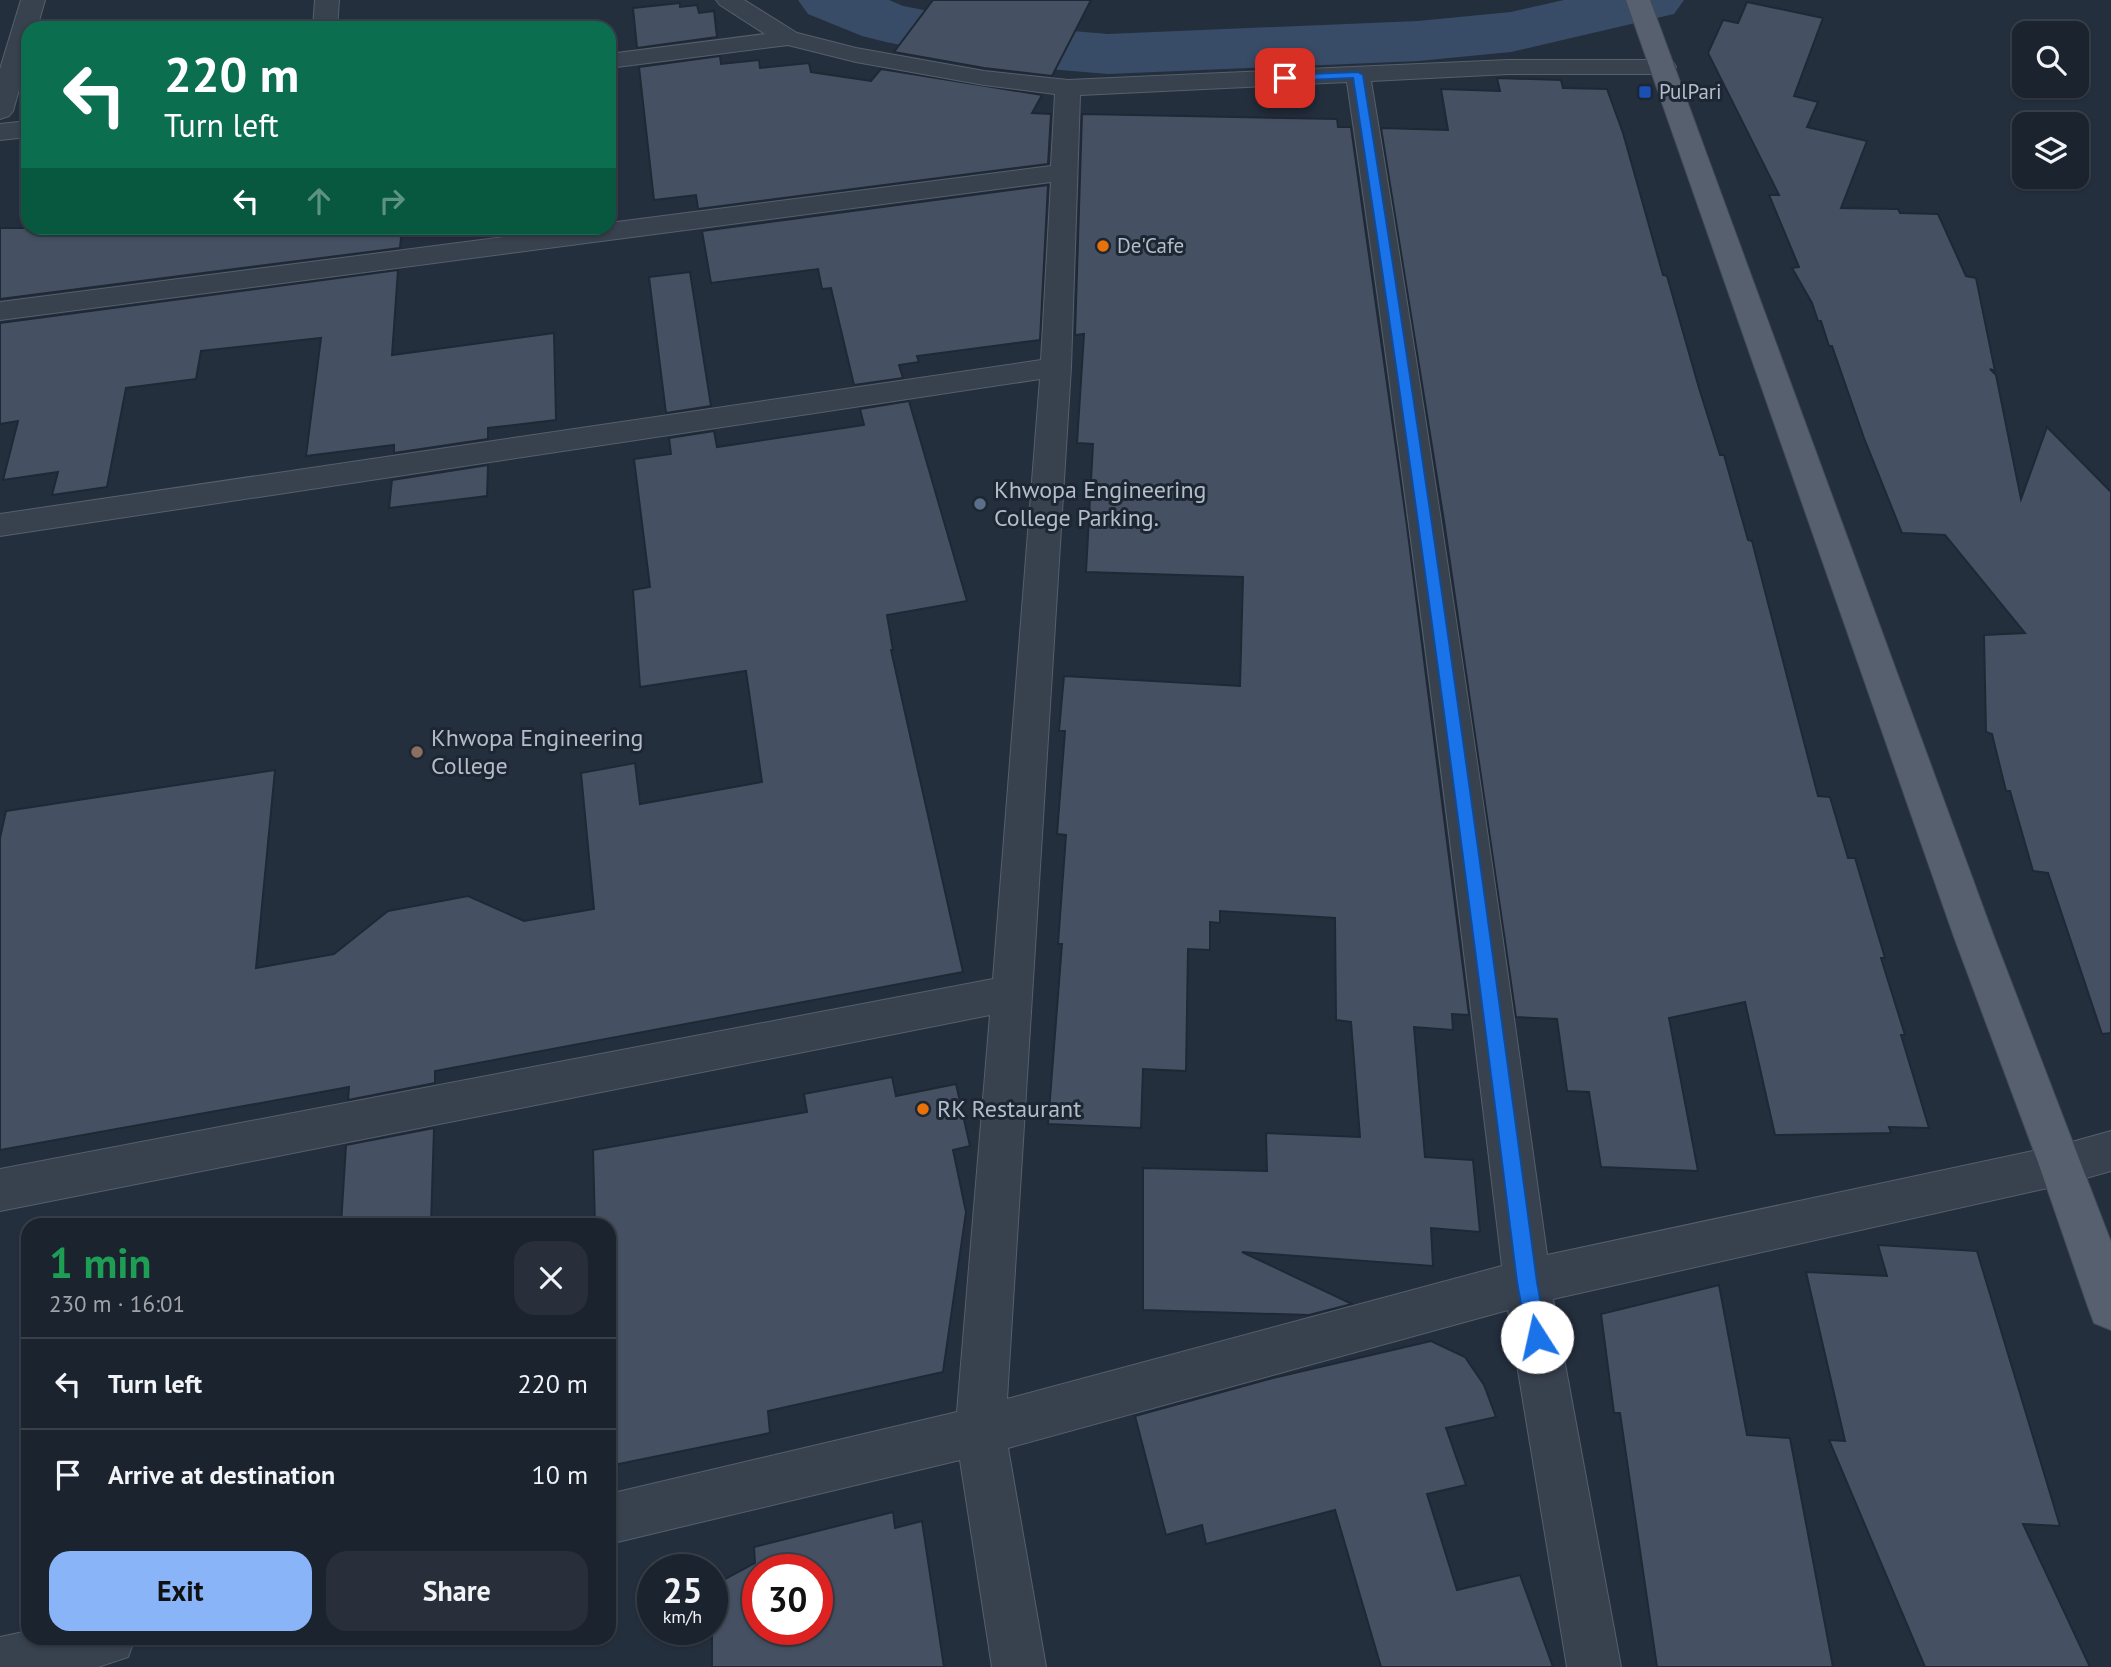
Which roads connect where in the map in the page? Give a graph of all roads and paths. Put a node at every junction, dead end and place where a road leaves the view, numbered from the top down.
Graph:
1 (33, 0) edge
2 (327, 0) edge
3 (728, 0) edge
4 (1642, 11) edge
5 (27, 21) edge
6 (326, 21) edge
7 (788, 38) junction
8 (21, 40) edge
9 (616, 60) edge
10 (1664, 67) junction
11 (1358, 75) junction
12 (1068, 88) junction
13 (0, 111) edge
14 (21, 130) edge
15 (0, 132) edge
16 (1064, 172) junction
17 (616, 231) edge
18 (582, 235) edge
19 (0, 311) edge
20 (1056, 367) junction
21 (0, 525) edge
22 (1012, 993) junction
23 (2111, 1151) edge
24 (2061, 1164) junction
25 (0, 1190) edge
26 (1527, 1282) junction
27 (2111, 1307) edge
28 (979, 1431) junction
29 (616, 1517) edge
30 (83, 1645) edge
31 (16, 1663) edge
32 (1019, 1667) edge
33 (1594, 1667) edge

1 - 5 street
2 - 6 street
3 - 7 street
4 - 10 main road
7 - 9 street
7 - 12 street
8 - 13 street
10 - 11 street
10 - 24 main road
11 - 12 street
11 - 26 street
12 - 16 street
14 - 15 street
16 - 17 street
16 - 20 street
18 - 19 street
20 - 21 street
20 - 22 street
22 - 25 street
22 - 28 street
23 - 24 street
24 - 26 street
24 - 27 main road
26 - 28 street
26 - 33 street
28 - 29 street
28 - 32 street
30 - 31 street

